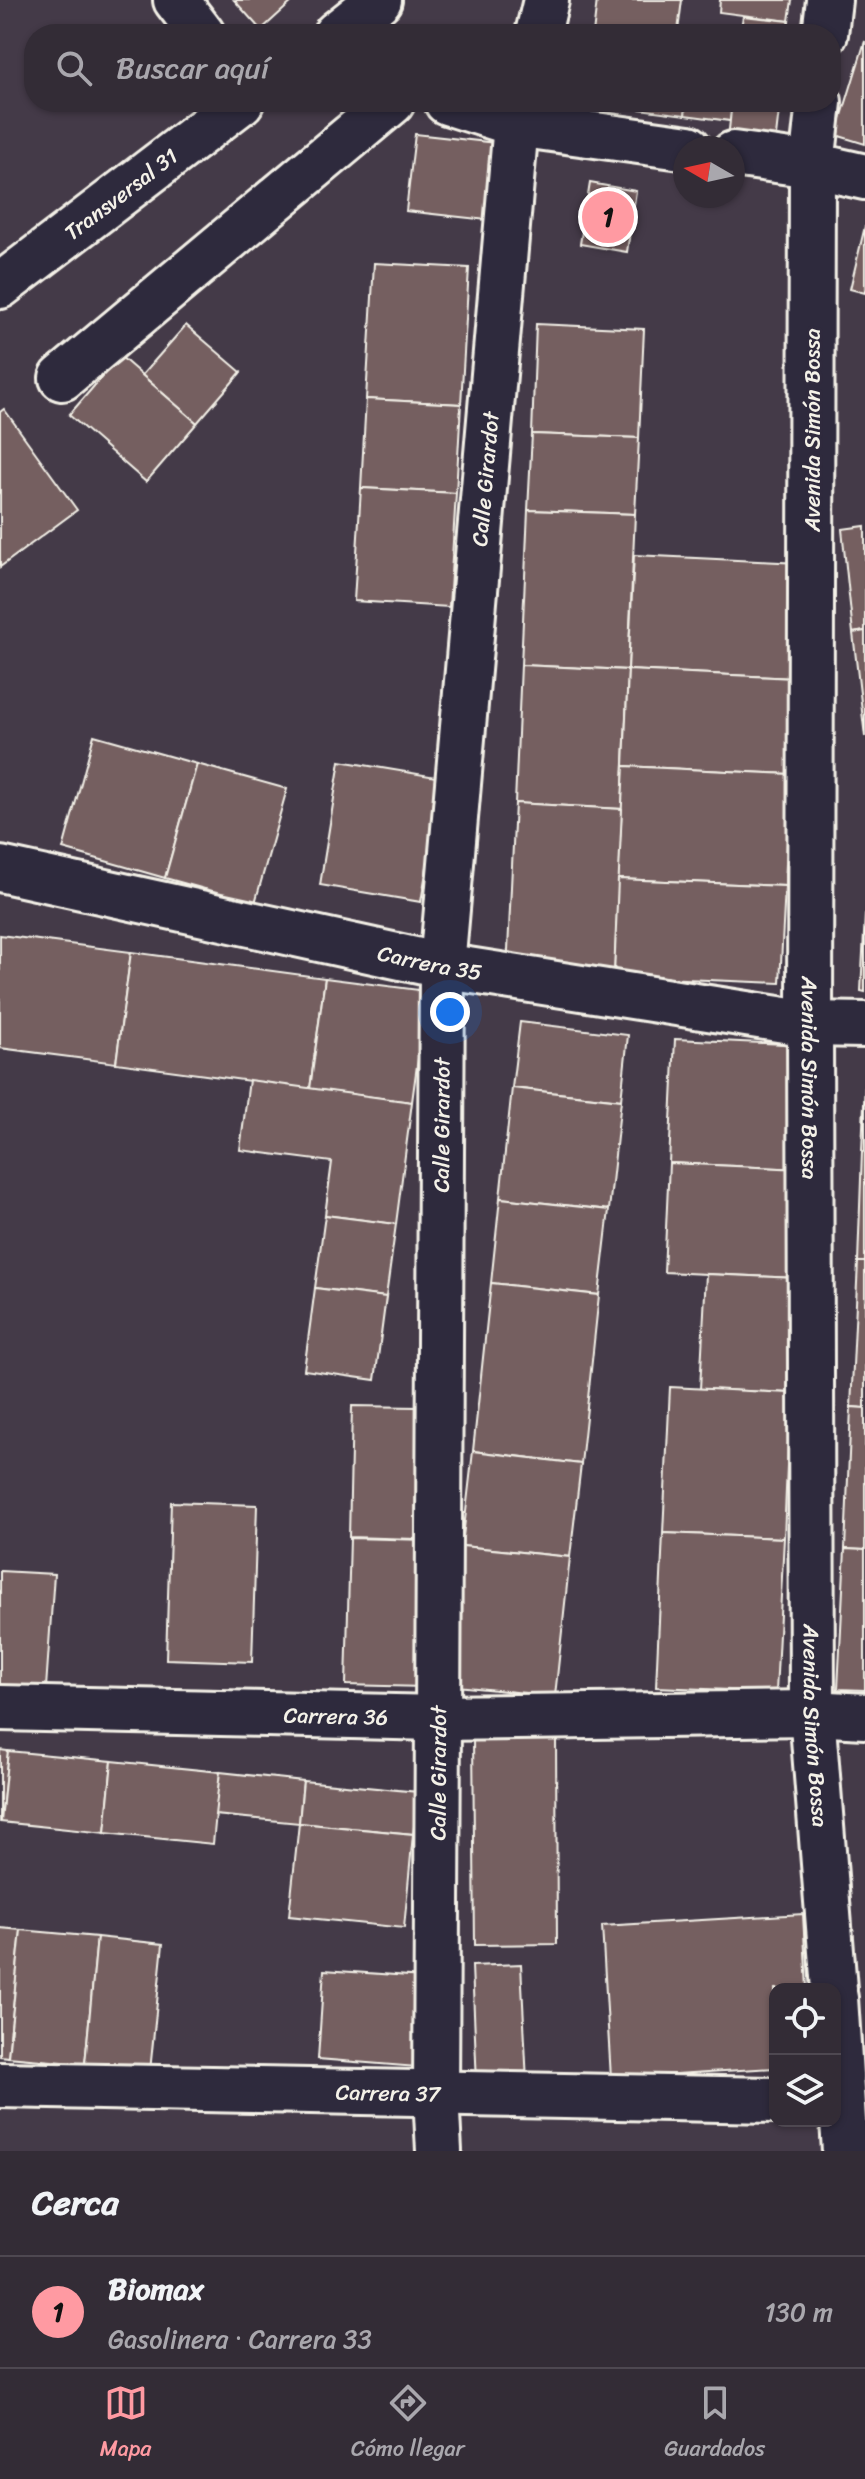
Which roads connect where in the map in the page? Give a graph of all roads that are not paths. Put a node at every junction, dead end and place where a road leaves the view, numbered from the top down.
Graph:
1 (176, 0) edge
2 (379, 0) edge
3 (546, 0) edge
4 (829, 0) edge
5 (194, 24) edge
6 (349, 24) edge
7 (540, 24) edge
8 (826, 24) edge
9 (228, 112) edge
10 (380, 112) edge
11 (818, 112) edge
12 (519, 113) edge
13 (673, 145) edge
14 (745, 156) edge
15 (812, 165) junction
16 (865, 177) edge
17 (0, 286) edge
18 (62, 378) dead end
19 (0, 869) edge
20 (442, 966) junction
21 (810, 1024) junction
22 (865, 1025) edge
23 (0, 1708) edge
24 (812, 1713) junction
25 (865, 1716) edge
26 (437, 1718) junction
27 (834, 1983) edge
28 (841, 2046) edge
29 (0, 2085) edge
30 (436, 2095) junction
31 (769, 2100) edge
32 (848, 2101) edge
33 (439, 2151) edge
34 (845, 2151) edge

1 - 5 street
2 - 6 street
3 - 7 street
4 - 8 street
9 - 17 street, Transversal 31
10 - 18 street
11 - 15 street, Avenida Simón Bossa
12 - 13 street
12 - 20 street, Calle Girardot
14 - 15 street
15 - 16 street
15 - 21 street, Avenida Simón Bossa
19 - 20 street, Carrera 35
20 - 21 street, Carrera 35
20 - 26 street, Calle Girardot
21 - 22 street, Carrera 35
21 - 24 street, Avenida Simón Bossa
23 - 26 street, Carrera 36
24 - 25 street, Carrera 36
24 - 26 street, Carrera 36
24 - 27 street, Avenida Simón Bossa
26 - 30 street, Calle Girardot
28 - 32 street
29 - 30 street, Carrera 37
30 - 31 street, Carrera 37
30 - 33 street, Calle Girardot
32 - 34 street

